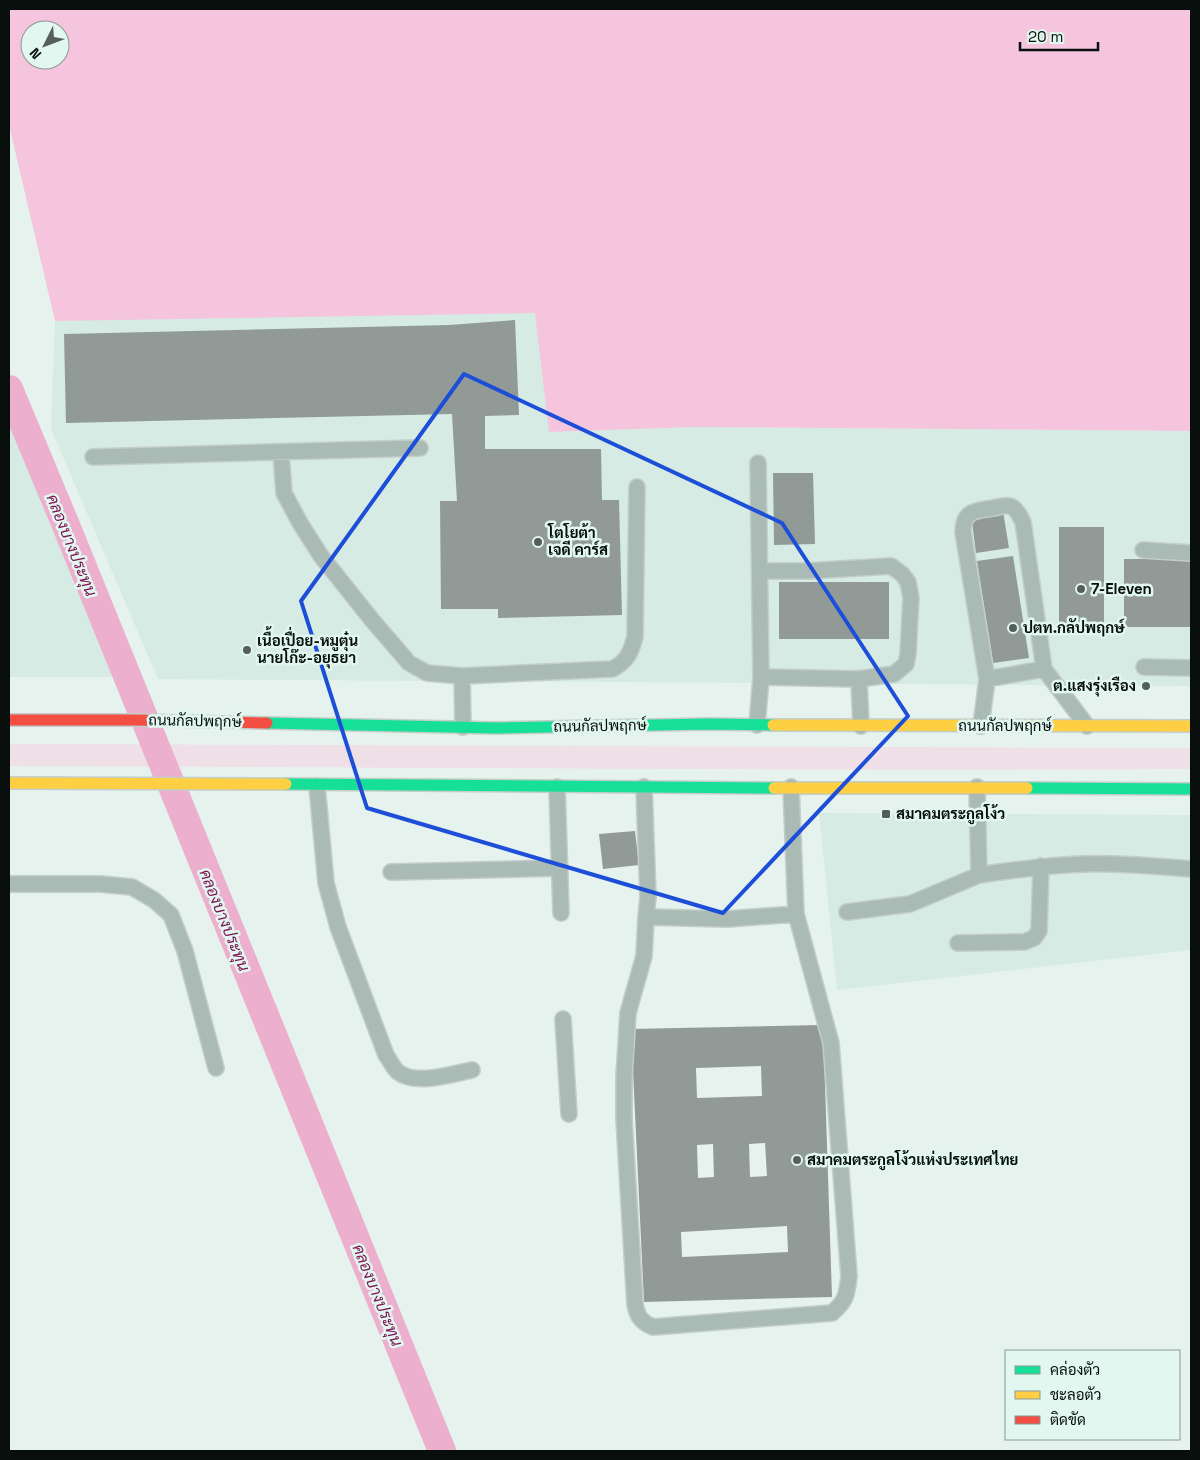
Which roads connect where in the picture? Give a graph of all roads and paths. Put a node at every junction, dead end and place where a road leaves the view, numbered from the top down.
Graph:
1 (420, 448) dead end
2 (281, 453) junction
3 (93, 458) dead end
4 (758, 462) dead end
5 (637, 487) dead end
6 (1143, 550) dead end
7 (1191, 553) edge
8 (760, 571) junction
9 (1144, 667) dead end
10 (1191, 668) edge
11 (1044, 669) junction
12 (462, 676) junction
13 (761, 677) junction
14 (859, 679) junction
15 (987, 679) junction
16 (9, 720) edge
17 (757, 725) junction
18 (861, 726) junction
19 (981, 726) junction
20 (1087, 726) junction
21 (1191, 726) edge
22 (463, 727) junction
23 (9, 784) edge
24 (317, 786) junction
25 (557, 787) junction
26 (644, 787) junction
27 (791, 787) junction
28 (977, 787) junction
29 (1191, 789) edge
30 (1041, 866) junction
31 (559, 868) junction
32 (1191, 869) edge
33 (392, 872) dead end
34 (979, 875) junction
35 (9, 884) edge
36 (847, 912) dead end
37 (561, 913) dead end
38 (796, 914) junction
39 (646, 917) junction
40 (958, 943) dead end
41 (563, 1019) dead end
42 (216, 1068) dead end
43 (472, 1070) dead end
44 (570, 1114) dead end

1 - 2 lane
2 - 3 lane
2 - 12 lane
4 - 8 lane
5 - 12 lane
6 - 7 lane
8 - 13 lane
8 - 14 lane
9 - 10 lane
11 - 15 lane
11 - 15 lane
11 - 20 lane
12 - 22 lane
13 - 14 lane
13 - 17 lane
14 - 18 lane
15 - 19 lane
16 - 22 main road, ถนนกัลปพฤกษ์
17 - 18 main road, ถนนกัลปพฤกษ์
17 - 22 main road, ถนนกัลปพฤกษ์
18 - 19 main road, ถนนกัลปพฤกษ์
19 - 20 main road, ถนนกัลปพฤกษ์
20 - 21 main road, ถนนกัลปพฤกษ์
23 - 24 main road
24 - 25 main road
24 - 43 lane
25 - 26 main road
25 - 31 lane
26 - 27 main road
26 - 39 lane
27 - 28 main road
27 - 38 lane
28 - 29 main road
28 - 34 lane
30 - 32 lane
30 - 34 lane
30 - 40 lane
31 - 33 lane
31 - 37 lane
34 - 36 lane
35 - 42 lane
38 - 39 lane
38 - 39 lane
41 - 44 lane

